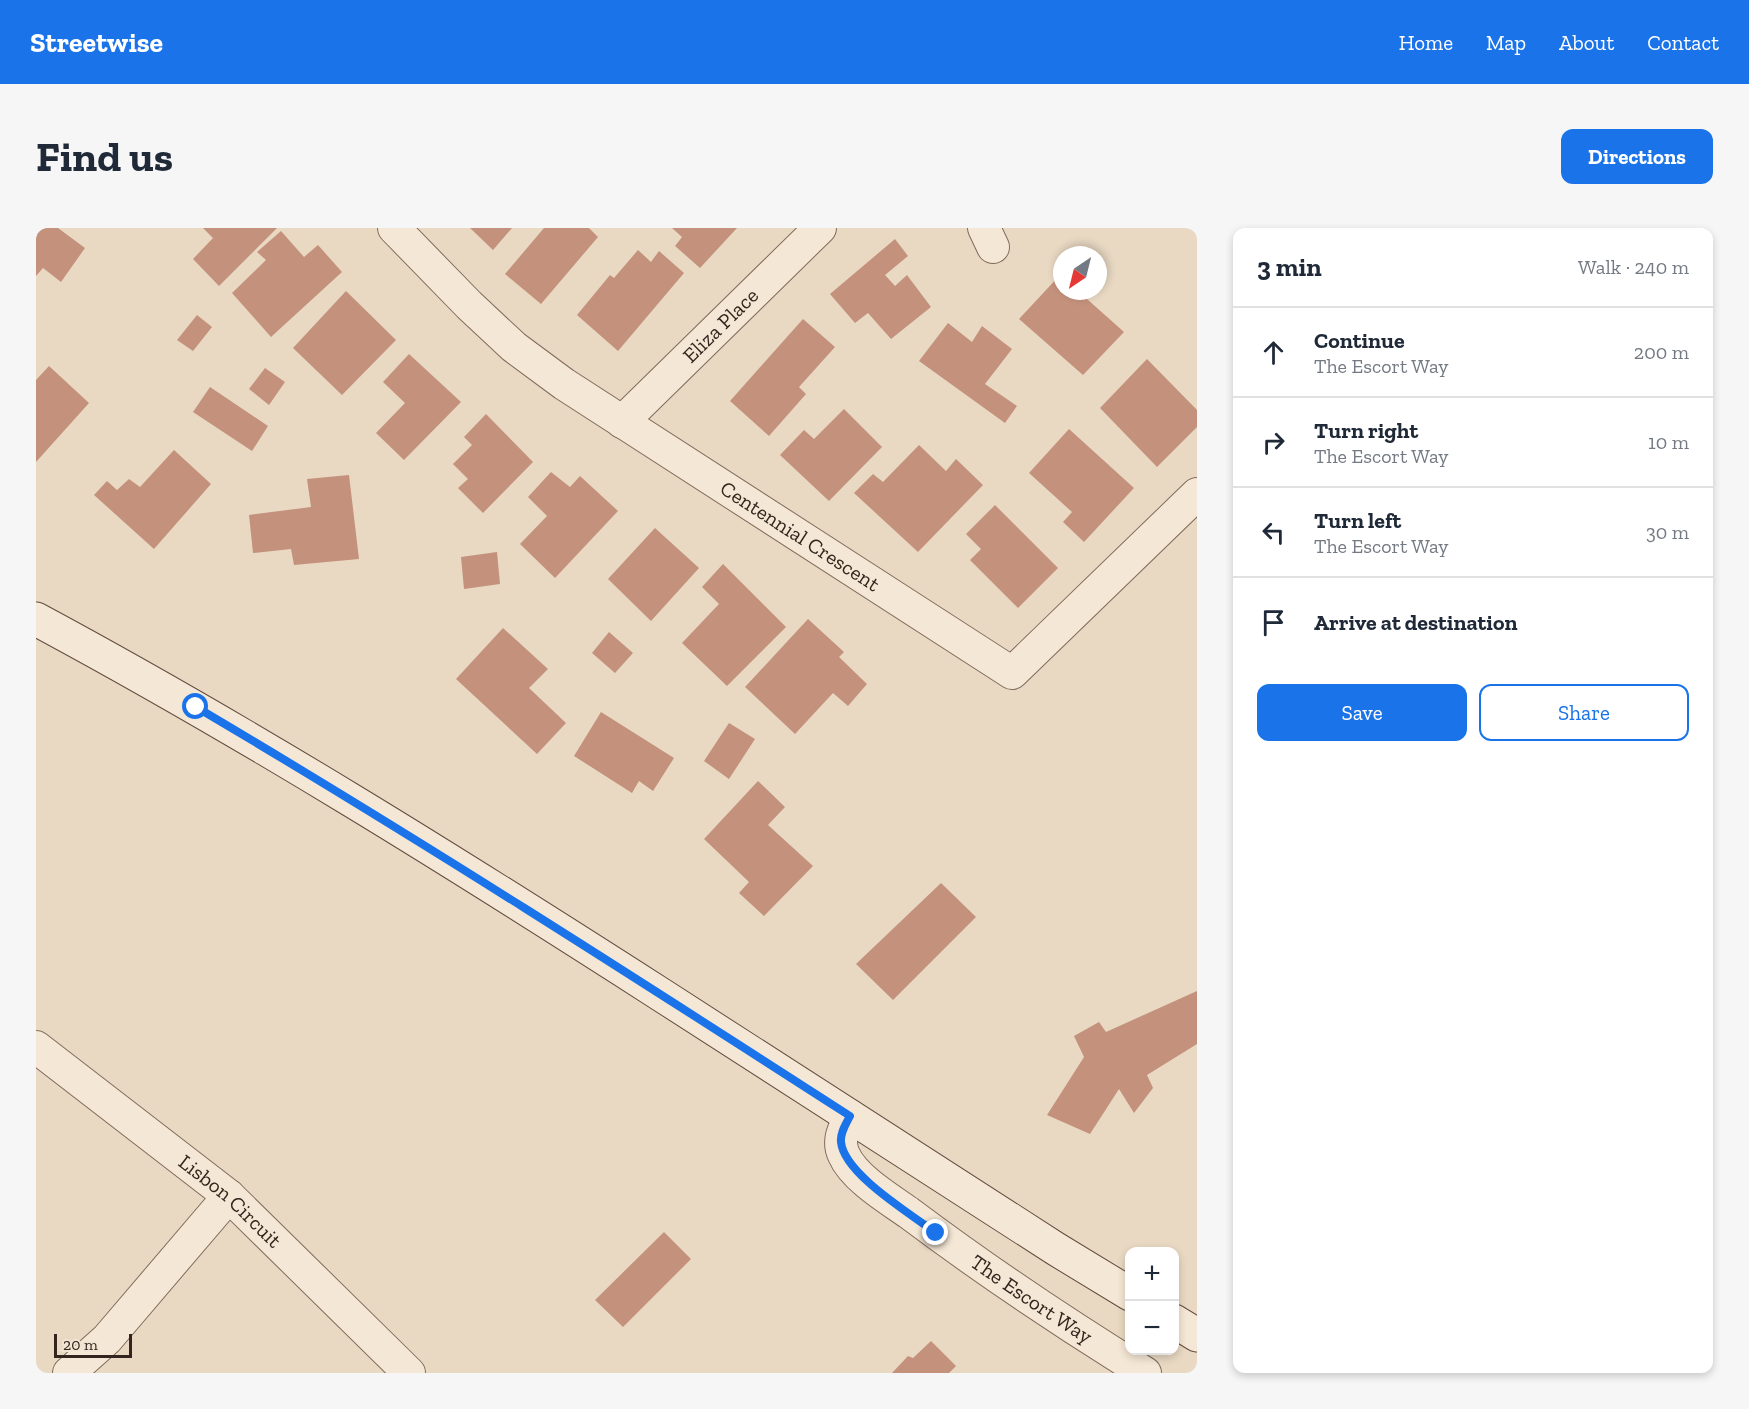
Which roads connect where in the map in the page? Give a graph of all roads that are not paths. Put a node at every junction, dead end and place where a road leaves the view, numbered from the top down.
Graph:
1 (394, 228) edge
2 (820, 228) edge
3 (622, 422) junction
4 (1197, 494) edge
5 (36, 619) edge
6 (36, 1047) edge
7 (850, 1116) junction
8 (229, 1196) junction
9 (1125, 1291) edge
10 (1179, 1325) edge
11 (1197, 1335) edge
12 (69, 1373) edge
13 (409, 1373) edge
14 (1145, 1373) edge

1 - 3 street, Centennial Crescent
2 - 3 street, Eliza Place
3 - 4 street, Centennial Crescent
5 - 7 main road
6 - 8 street, Lisbon Circuit
7 - 9 main road
7 - 14 street, The Escort Way
8 - 12 street
8 - 13 street, Lisbon Circuit
10 - 11 main road

